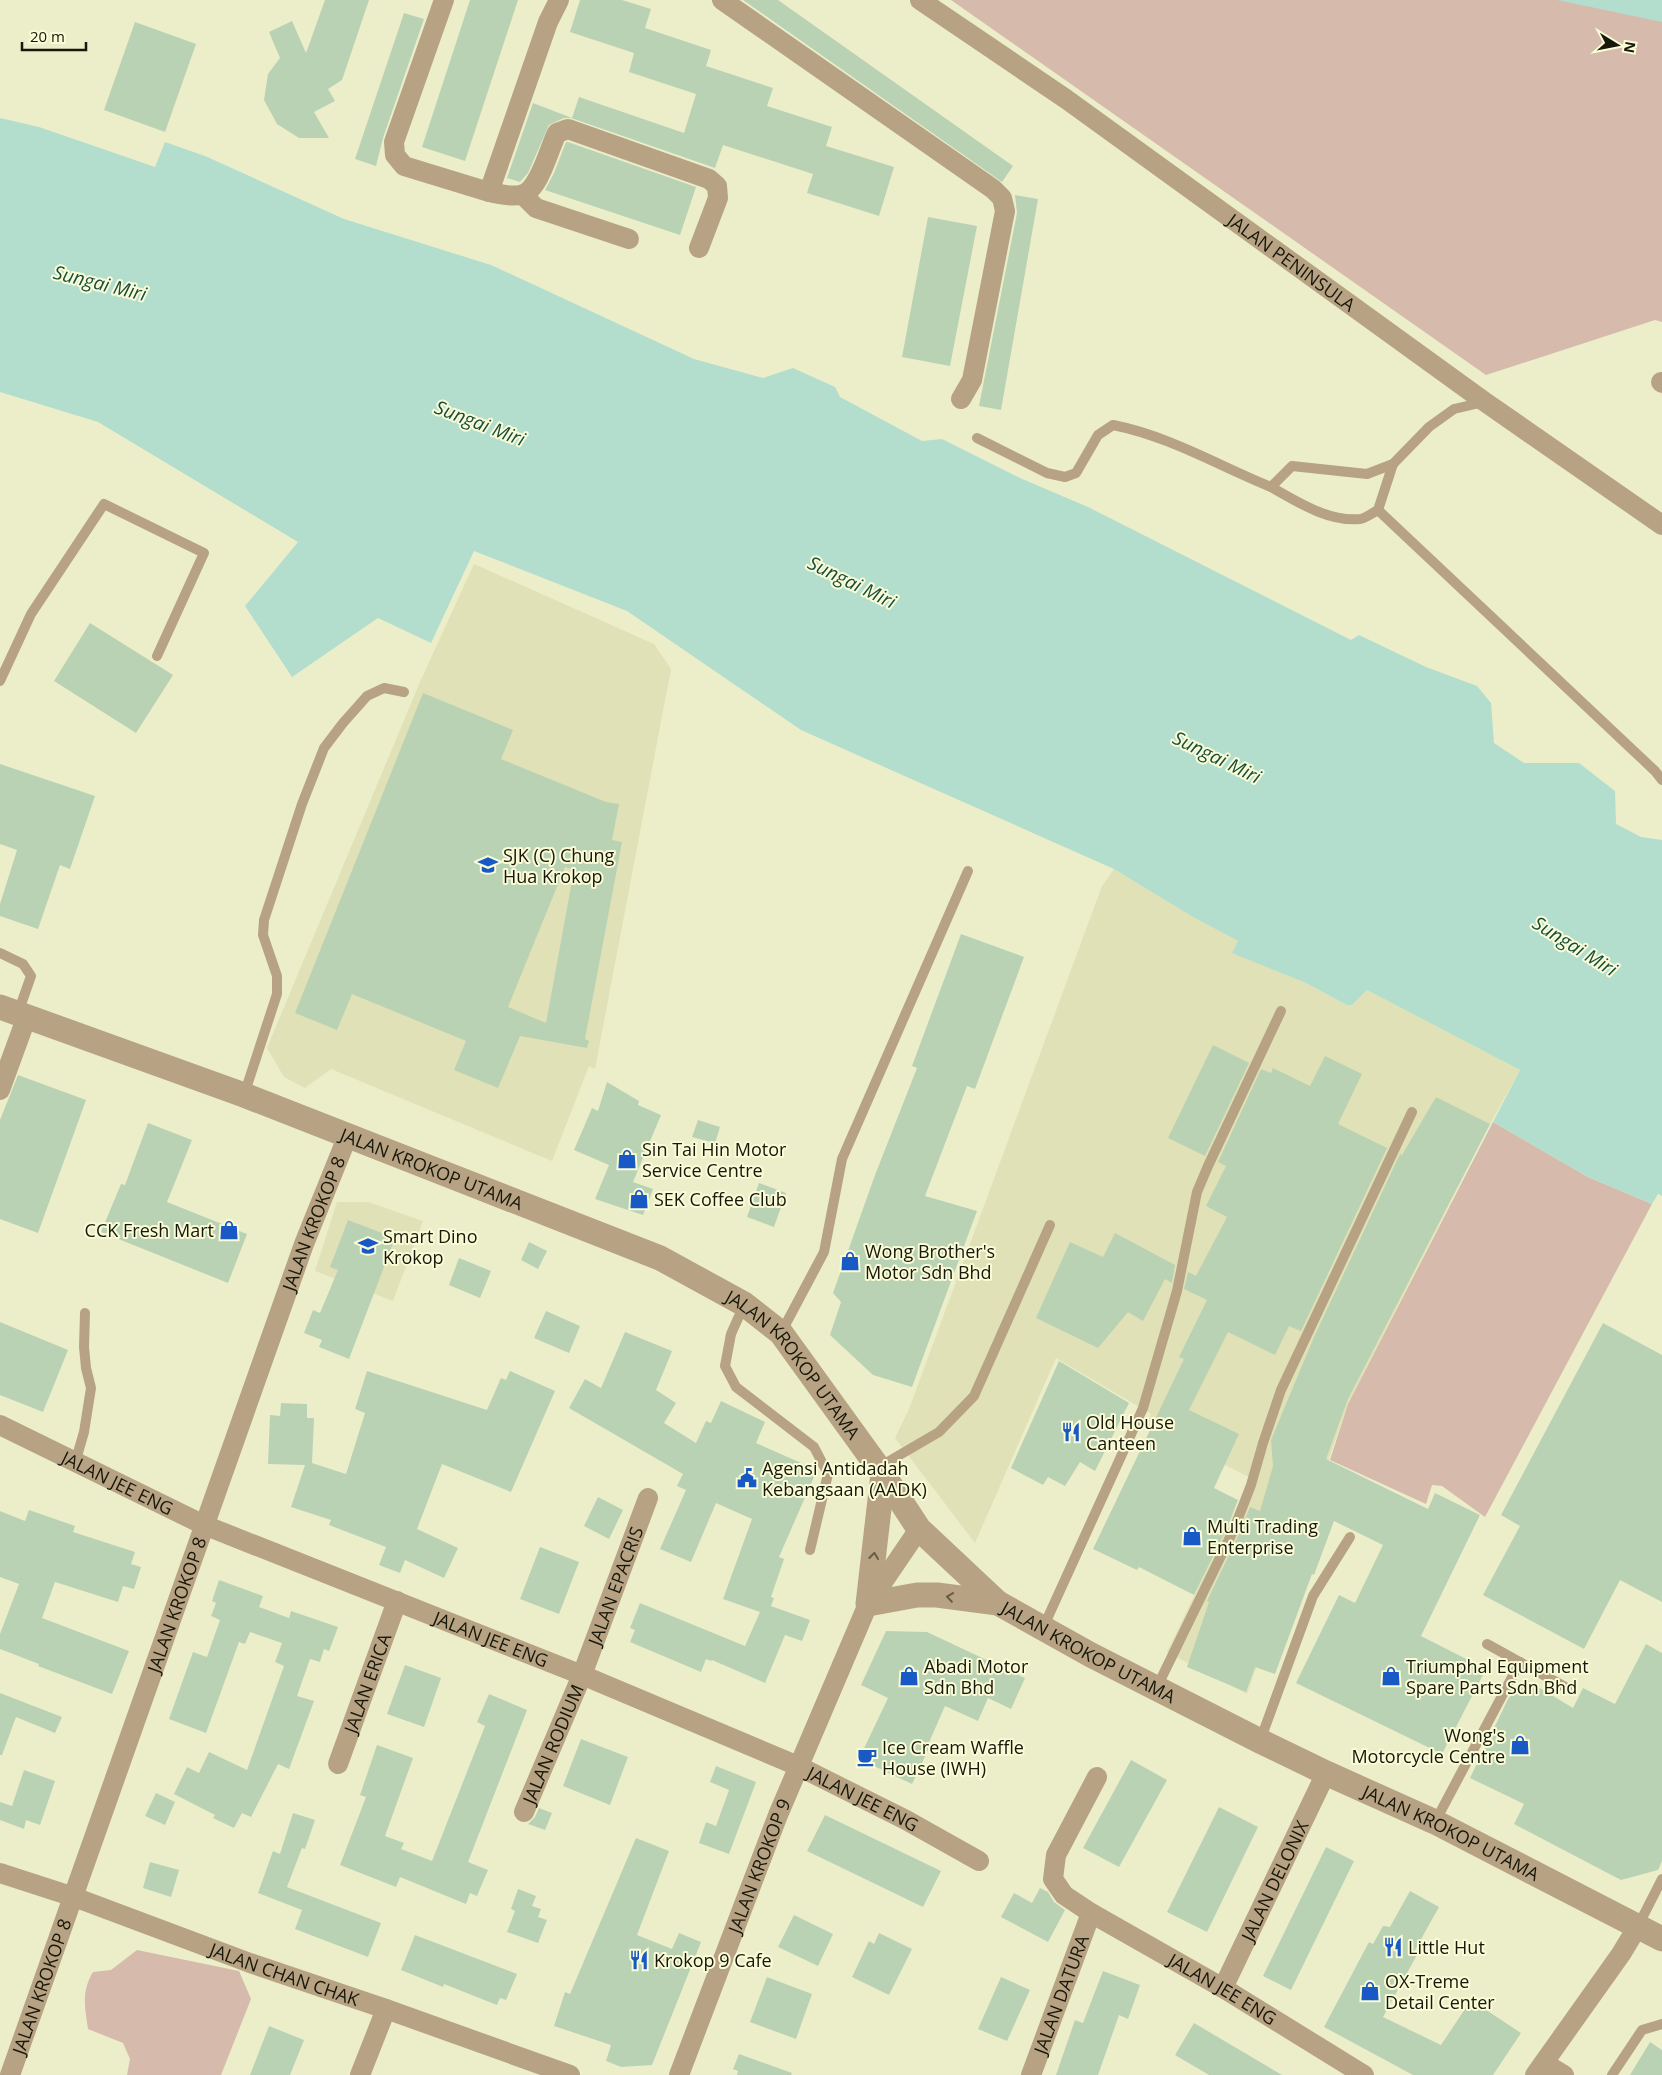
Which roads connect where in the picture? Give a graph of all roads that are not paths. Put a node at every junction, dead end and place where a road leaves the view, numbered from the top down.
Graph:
1 (444, 0) edge
2 (559, 0) edge
3 (722, 0) edge
4 (920, 0) edge
5 (489, 192) junction
6 (523, 195) junction
7 (629, 239) dead end
8 (699, 248) dead end
9 (961, 399) dead end
10 (1485, 402) junction
11 (977, 438) dead end
12 (1393, 464) junction
13 (1271, 487) junction
14 (1378, 510) junction
15 (1662, 524) edge
16 (157, 656) dead end
17 (0, 681) edge
18 (404, 692) dead end
19 (1662, 780) edge
20 (968, 871) dead end
21 (0, 953) edge
22 (1281, 1011) dead end
23 (15, 1012) edge
24 (0, 1090) edge
25 (244, 1095) junction
26 (1412, 1112) dead end
27 (348, 1136) junction
28 (1050, 1225) dead end
29 (744, 1304) junction
30 (85, 1313) dead end
31 (781, 1333) junction
32 (0, 1425) edge
33 (75, 1463) junction
34 (881, 1471) junction
35 (648, 1498) dead end
36 (204, 1525) junction
37 (919, 1529) junction
38 (1350, 1537) dead end
39 (810, 1550) dead end
40 (397, 1601) junction
41 (998, 1603) junction
42 (868, 1604) junction
43 (1043, 1629) junction
44 (1487, 1644) dead end
45 (1520, 1662) junction
46 (582, 1675) junction
47 (1157, 1687) junction
48 (1567, 1688) dead end
49 (1260, 1741) junction
50 (338, 1764) dead end
51 (798, 1766) junction
52 (1326, 1773) junction
53 (1096, 1777) dead end
54 (524, 1812) dead end
55 (1435, 1822) junction
56 (978, 1861) dead end
57 (0, 1873) edge
58 (1662, 1879) edge
59 (74, 1897) junction
60 (1091, 1913) junction
61 (1638, 1926) junction
62 (1662, 1939) edge
63 (1223, 1988) junction
64 (386, 2009) junction
65 (1662, 2024) edge
66 (1540, 2069) edge
67 (10, 2075) edge
68 (360, 2075) edge
69 (570, 2075) edge
70 (679, 2075) edge
71 (1031, 2075) edge
72 (1364, 2075) edge
73 (1564, 2075) edge
74 (1612, 2075) edge

1 - 5 street
2 - 5 street
3 - 9 street
4 - 10 street, JALAN PENINSULA
5 - 6 street
6 - 7 street
6 - 8 street
10 - 12 lane
10 - 15 street, JALAN PENINSULA
11 - 13 lane
12 - 13 lane
12 - 14 lane
13 - 14 lane
14 - 19 lane
16 - 17 lane
18 - 25 lane
20 - 31 lane
21 - 23 lane
22 - 43 lane
23 - 24 street
23 - 25 street, JALAN KROKOP UTAMA
25 - 27 street, JALAN KROKOP UTAMA
26 - 47 lane
27 - 29 street, JALAN KROKOP UTAMA
27 - 36 street, JALAN KROKOP 8
28 - 34 lane
29 - 31 street, JALAN KROKOP UTAMA
29 - 39 lane
30 - 33 lane
31 - 34 street, JALAN KROKOP UTAMA
32 - 33 street, JALAN JEE ENG
33 - 36 street, JALAN JEE ENG
34 - 37 street, JALAN KROKOP UTAMA
42 -> 34 street
35 - 46 street, JALAN EPACRIS
36 - 40 street, JALAN JEE ENG
36 - 59 street, JALAN KROKOP 8
37 - 41 street, JALAN KROKOP UTAMA
37 - 42 street, JALAN KROKOP 9
38 - 49 lane
40 - 46 street, JALAN JEE ENG
40 - 50 street, JALAN ERICA
41 -> 42 street
41 - 43 street, JALAN KROKOP UTAMA
42 - 51 street, JALAN KROKOP 9
43 - 47 street, JALAN KROKOP UTAMA
44 - 45 lane
45 - 48 lane
45 - 55 lane
46 - 51 street, JALAN JEE ENG
46 - 54 street, JALAN RODIUM
47 - 49 street, JALAN KROKOP UTAMA
49 - 52 street, JALAN KROKOP UTAMA
51 - 56 street, JALAN JEE ENG
51 - 70 street, JALAN KROKOP 9
52 - 55 street, JALAN KROKOP UTAMA
52 - 63 street, JALAN DELONIX
53 - 60 street, JALAN JEE ENG
55 - 61 street, JALAN KROKOP UTAMA
57 - 59 street, JALAN CHAN CHAK
58 - 61 lane
59 - 64 street, JALAN CHAN CHAK
59 - 67 street, JALAN KROKOP 8
60 - 63 street, JALAN JEE ENG
60 - 71 street, JALAN DATURA
61 - 62 street, JALAN KROKOP UTAMA
61 - 66 street
63 - 72 street, JALAN JEE ENG
64 - 68 street
64 - 69 street, JALAN CHAN CHAK
65 - 74 lane
66 - 73 street

